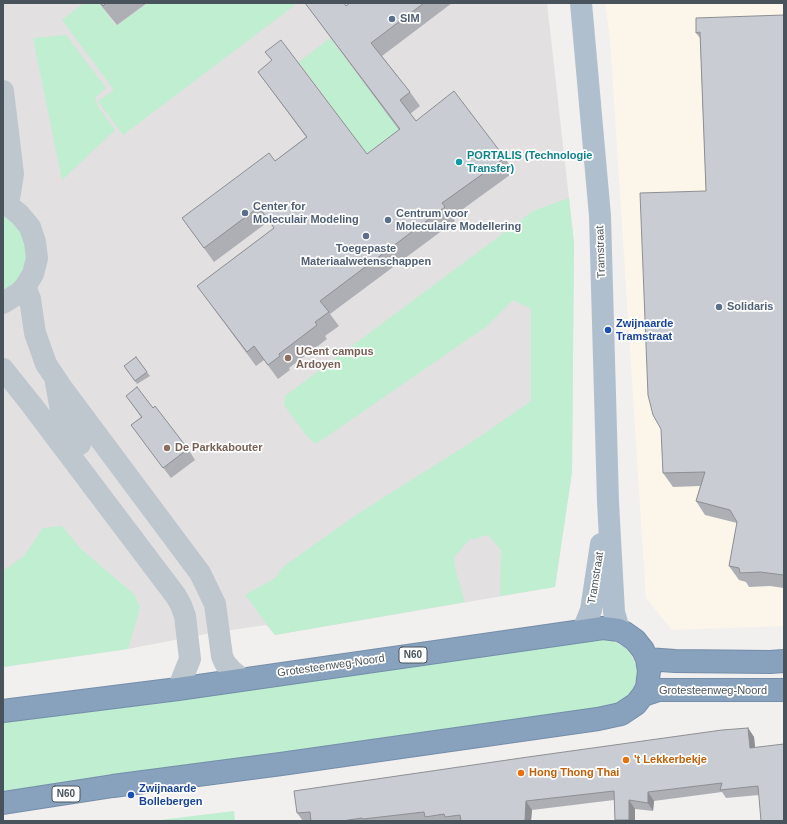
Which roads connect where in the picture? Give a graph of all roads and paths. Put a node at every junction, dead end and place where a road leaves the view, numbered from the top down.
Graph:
1 (581, 3) edge
2 (3, 91) edge
3 (5, 205) edge
4 (25, 287) junction
5 (3, 303) edge
6 (3, 369) edge
7 (55, 378) junction
8 (31, 404) junction
9 (63, 421) junction
10 (84, 450) junction
11 (125, 473) junction
12 (95, 490) junction
13 (608, 502) junction
14 (583, 630) junction
15 (619, 630) junction
16 (647, 659) junction
17 (784, 661) edge
18 (242, 679) junction
19 (178, 689) junction
20 (784, 690) edge
21 (643, 695) junction
22 (3, 711) edge
23 (3, 803) edge

1 - 13 main road, Tramstraat
2 - 3 street
3 - 4 street
4 - 5 street
4 - 7 street
6 - 8 street
7 - 9 street
7 - 11 street
8 - 9 street
8 - 12 street
9 - 10 street
10 - 11 street
10 - 12 street
11 - 18 street
12 - 19 street
13 - 14 main road, Tramstraat
13 - 15 main road, Tramstraat
14 - 15 highway, Grotesteenweg-Noord / N60
14 - 18 highway, Grotesteenweg-Noord / N60
15 - 16 highway, Grotesteenweg-Noord / N60
16 - 17 highway
16 - 21 highway, Grotesteenweg-Noord / N60
18 - 19 highway, Grotesteenweg-Noord / N60
19 - 22 highway, Grotesteenweg-Noord / N60
20 - 21 highway, Grotesteenweg-Noord
21 - 23 highway, Grotesteenweg-Noord / N60

